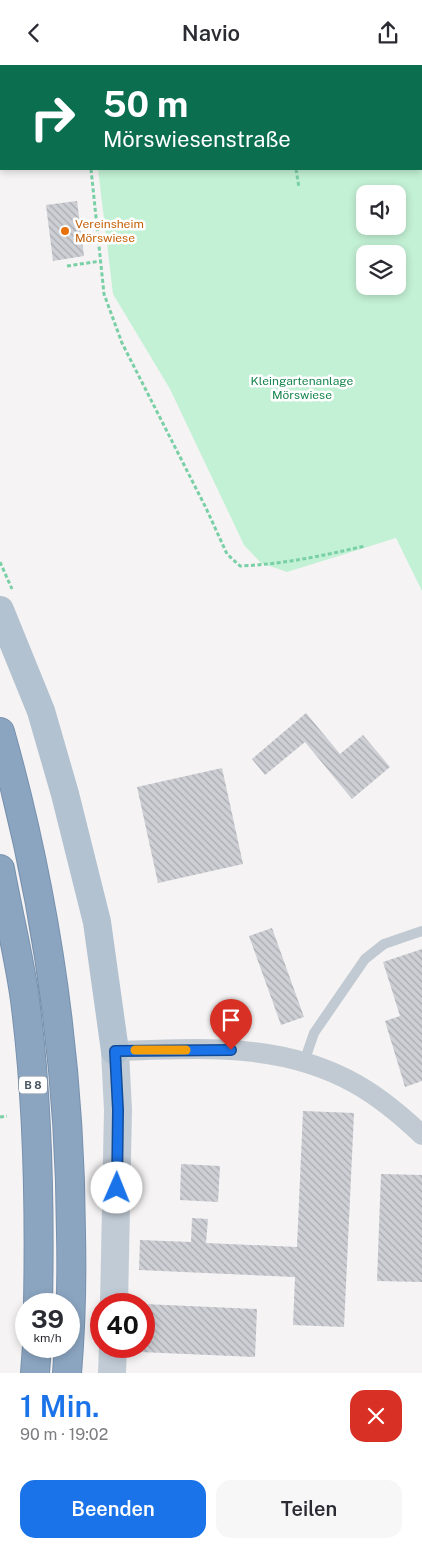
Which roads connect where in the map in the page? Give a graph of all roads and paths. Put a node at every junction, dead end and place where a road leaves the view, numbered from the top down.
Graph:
1 (91, 170) edge
2 (296, 170) edge
3 (299, 188) dead end
4 (101, 261) junction
5 (67, 266) dead end
6 (365, 546) dead end
7 (0, 610) edge
8 (0, 732) edge
9 (0, 869) edge
10 (422, 931) edge
11 (115, 1051) junction
12 (304, 1062) junction
13 (7, 1116) dead end
14 (0, 1117) edge
15 (422, 1135) edge
16 (38, 1293) edge
17 (114, 1293) edge
18 (36, 1358) edge
19 (113, 1358) edge
20 (35, 1373) edge
21 (67, 1373) edge
22 (112, 1373) edge

1 - 4 path
2 - 3 path
4 - 5 path
4 - 6 path
7 - 11 main road
8 - 21 highway, B 8
9 - 16 highway, B 8
10 - 12 lane
11 - 12 street
11 - 17 street
12 - 15 street
13 - 14 path
18 - 20 highway
19 - 22 street

